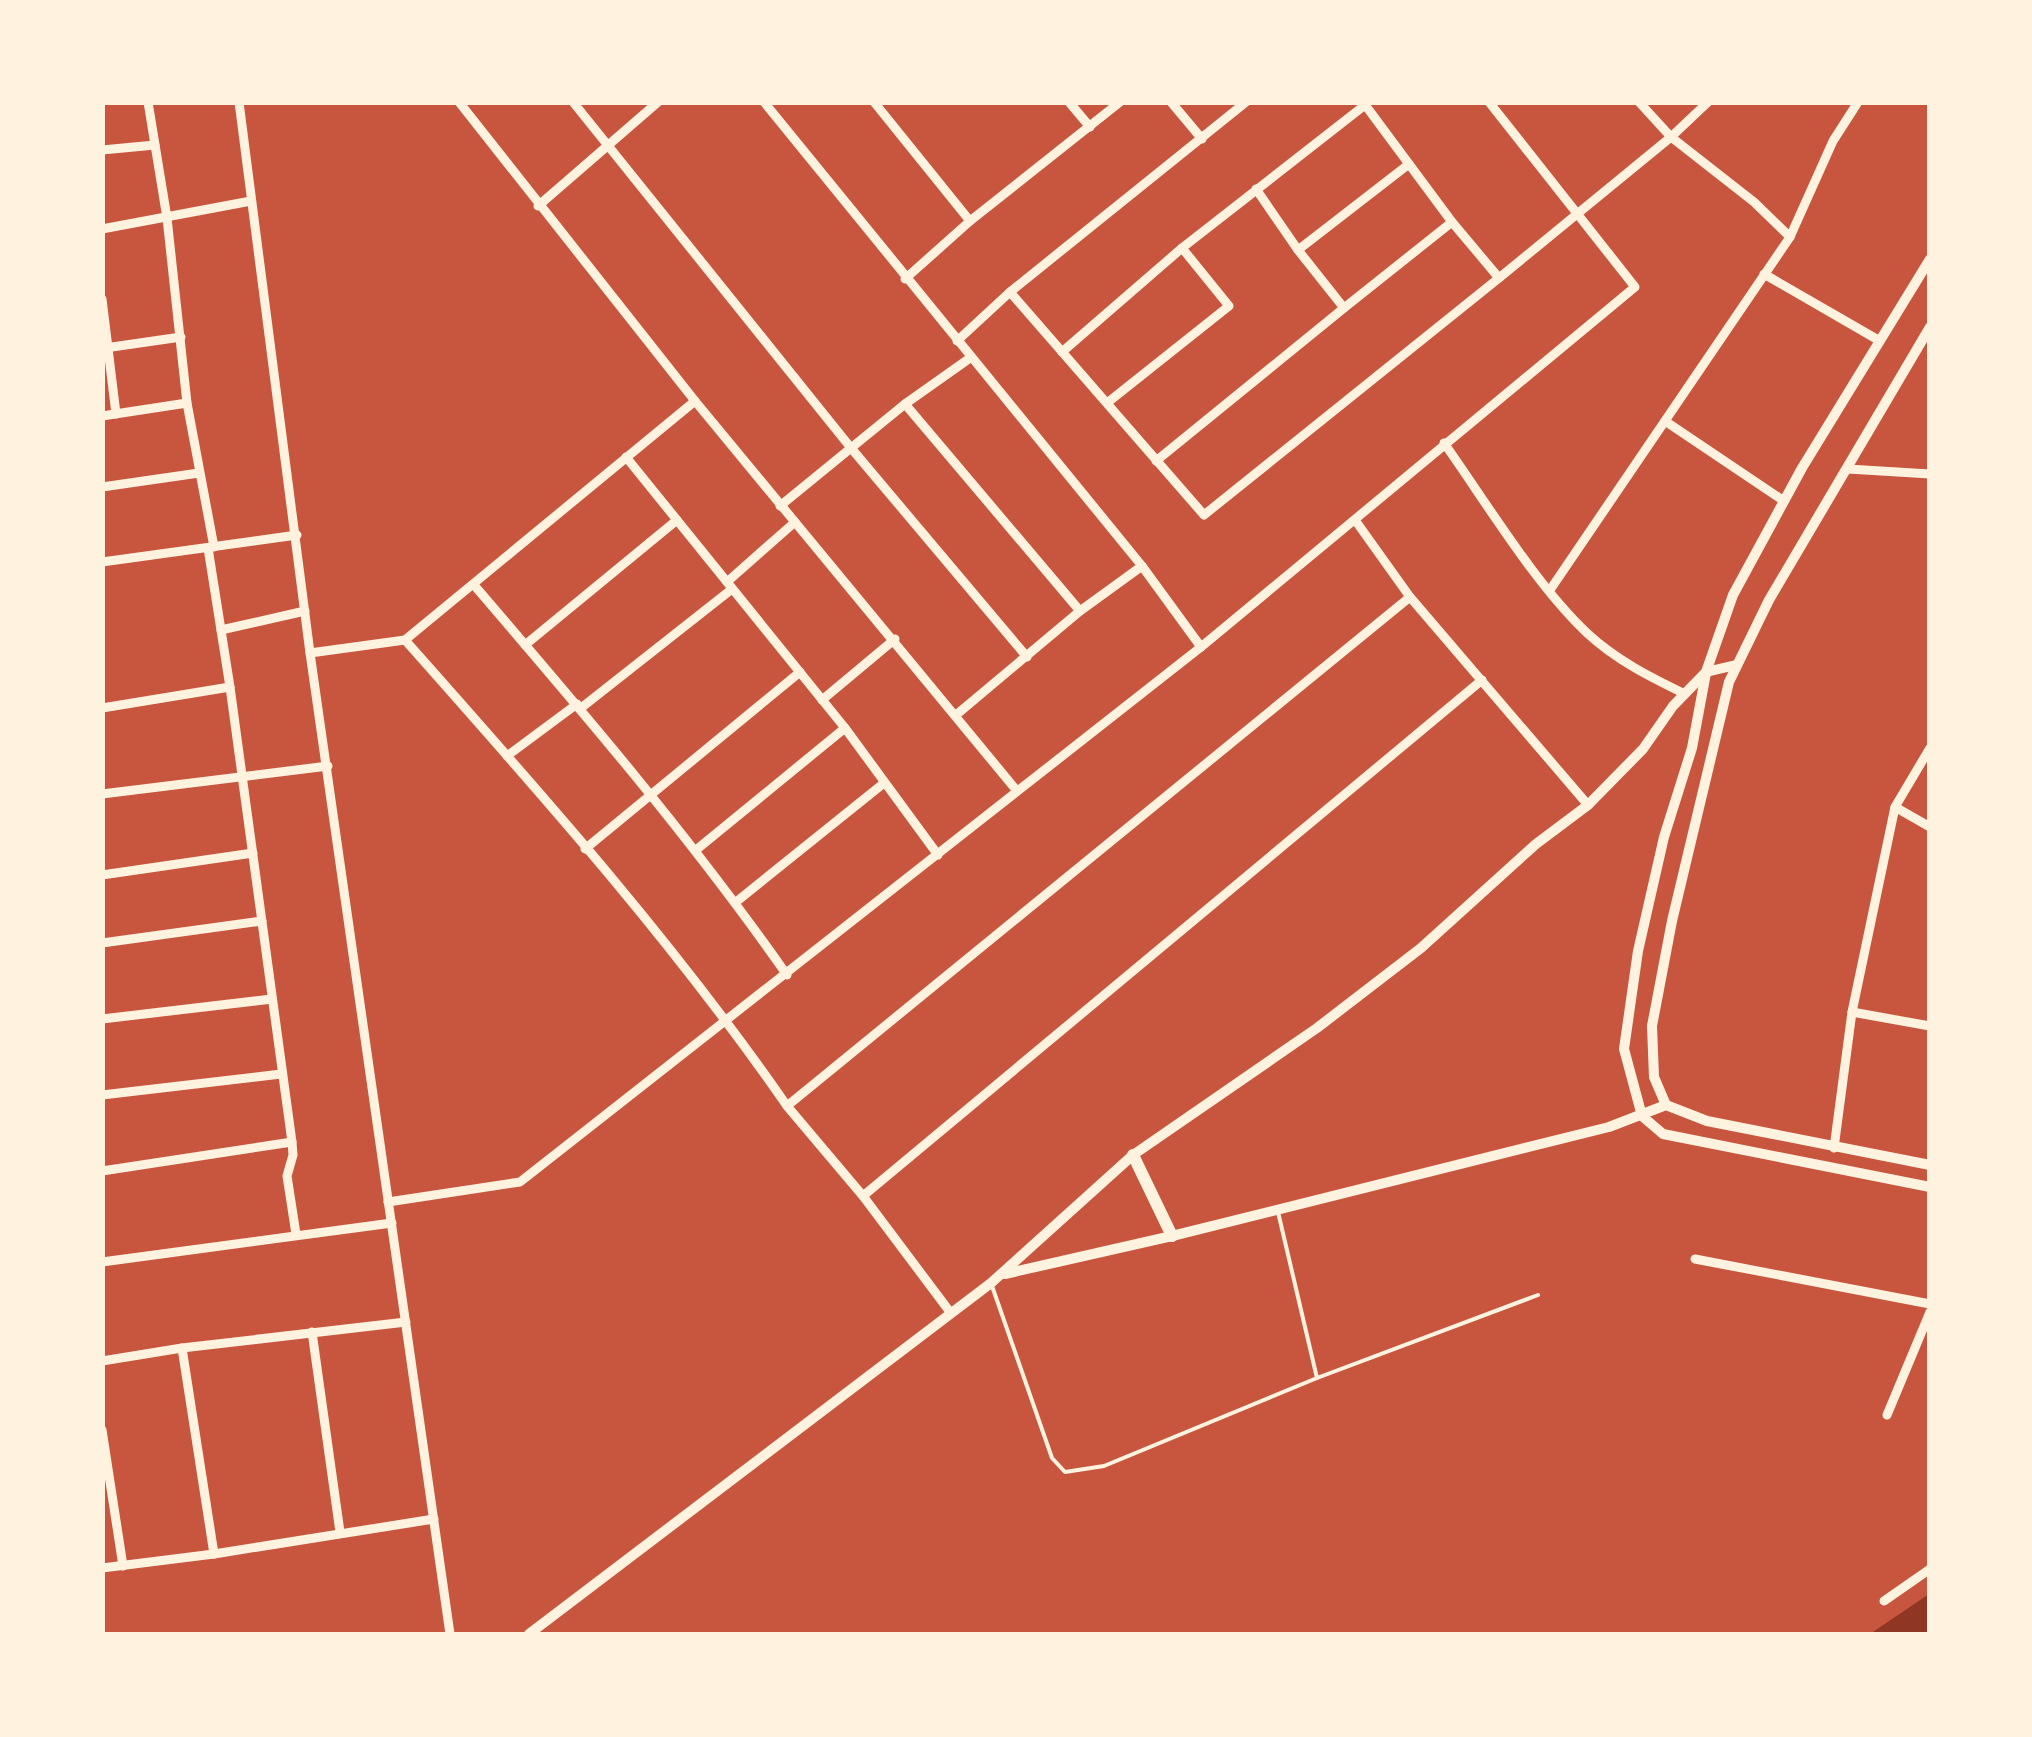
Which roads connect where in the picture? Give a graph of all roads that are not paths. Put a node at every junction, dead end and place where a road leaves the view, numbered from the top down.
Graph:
1 (148, 102) edge
2 (238, 102) edge
3 (459, 102) edge
4 (573, 102) edge
5 (658, 102) edge
6 (764, 102) edge
7 (784, 102) edge
8 (874, 102) edge
9 (1069, 102) edge
10 (1120, 102) edge
11 (1171, 102) edge
12 (1246, 102) edge
13 (1490, 102) edge
14 (1639, 102) edge
15 (1708, 102) edge
16 (1858, 102) edge
17 (1364, 104) edge
18 (772, 112) junction
19 (1090, 127) junction
20 (1671, 136) junction
21 (1202, 138) junction
22 (606, 144) junction
23 (156, 145) junction
24 (102, 150) edge
25 (1409, 164) junction
26 (1256, 189) junction
27 (251, 201) junction
28 (538, 206) junction
29 (1576, 214) junction
30 (167, 218) junction
31 (970, 221) junction
32 (1452, 222) junction
33 (102, 228) edge
34 (1790, 237) junction
35 (1182, 248) junction
36 (1298, 250) junction
37 (1930, 259) edge
38 (1764, 274) junction
39 (1499, 278) junction
40 (905, 279) junction
41 (1010, 292) junction
42 (102, 299) edge
43 (1344, 308) junction
44 (1930, 327) edge
45 (181, 336) junction
46 (957, 341) junction
47 (1880, 341) junction
48 (105, 348) edge
49 (1062, 352) junction
50 (970, 358) junction
51 (694, 401) junction
52 (1107, 403) junction
53 (187, 404) junction
54 (904, 404) junction
55 (116, 414) junction
56 (102, 416) edge
57 (1665, 421) junction
58 (1444, 443) junction
59 (851, 448) junction
60 (626, 456) junction
61 (1156, 461) junction
62 (1848, 469) junction
63 (199, 473) junction
64 (1930, 474) edge
65 (102, 487) edge
66 (1784, 501) junction
67 (780, 506) junction
68 (677, 520) junction
69 (1355, 520) junction
70 (795, 522) junction
71 (297, 535) junction
72 (211, 547) junction
73 (102, 562) edge
74 (1142, 566) junction
75 (474, 585) junction
76 (729, 586) junction
77 (1550, 590) junction
78 (1410, 597) junction
79 (306, 611) junction
80 (1080, 611) junction
81 (221, 630) junction
82 (894, 639) junction
83 (404, 640) junction
84 (526, 646) junction
85 (1202, 647) junction
86 (310, 653) junction
87 (1027, 657) junction
88 (1736, 665) junction
89 (800, 672) junction
90 (1706, 672) junction
91 (1482, 680) junction
92 (230, 687) junction
93 (1684, 694) junction
94 (822, 700) junction
95 (579, 706) junction
96 (102, 708) edge
97 (956, 716) junction
98 (844, 728) junction
99 (1930, 748) edge
100 (507, 756) junction
101 (328, 766) junction
102 (241, 775) junction
103 (884, 783) junction
104 (1017, 791) junction
105 (650, 793) junction
106 (102, 794) edge
107 (1588, 805) junction
108 (1895, 807) junction
109 (1930, 827) edge
110 (585, 849) junction
111 (696, 850) junction
112 (253, 853) junction
113 (938, 855) junction
114 (102, 875) edge
115 (736, 902) junction
116 (262, 921) junction
117 (102, 942) edge
118 (788, 975) junction
119 (272, 999) junction
120 (1852, 1012) junction
121 (102, 1020) edge
122 (728, 1022) junction
123 (1930, 1026) edge
124 (281, 1074) junction
125 (102, 1094) edge
126 (1666, 1104) junction
127 (787, 1106) junction
128 (1642, 1116) junction
129 (292, 1142) junction
130 (1834, 1148) junction
131 (1133, 1155) junction
132 (1930, 1165) edge
133 (102, 1171) edge
134 (1930, 1187) edge
135 (863, 1196) junction
136 (388, 1202) junction
137 (1277, 1208) junction
138 (392, 1223) junction
139 (296, 1234) junction
140 (1172, 1236) junction
141 (1695, 1260) dead end
142 (102, 1262) edge
143 (1002, 1274) junction
144 (992, 1283) junction
145 (1538, 1295) dead end
146 (1930, 1308) edge
147 (950, 1312) junction
148 (406, 1322) junction
149 (312, 1332) junction
150 (182, 1348) junction
151 (102, 1361) edge
152 (1316, 1378) junction
153 (1887, 1415) dead end
154 (102, 1430) edge
155 (434, 1519) junction
156 (340, 1532) junction
157 (214, 1554) junction
158 (123, 1566) junction
159 (102, 1568) edge
160 (1930, 1569) edge
161 (1884, 1601) dead end
162 (450, 1634) edge
163 (529, 1634) edge

1 - 23 street
2 - 27 street
3 - 28 street
4 - 22 street
5 - 22 street
6 - 18 street
7 - 18 street
8 - 31 street
9 - 19 street
10 - 19 street
11 - 21 street
12 - 21 street
13 - 29 street
14 - 20 street
15 - 20 street
16 - 34 street
17 - 25 street
17 - 26 street
18 - 40 street
19 - 31 street
20 - 29 street
20 - 34 street
21 - 41 street
22 - 28 street
22 - 59 street
23 - 24 street
23 - 30 street
25 - 32 street
25 - 36 street
26 - 35 street
26 - 36 street
27 - 30 street
27 - 71 street
28 - 51 street
29 - 39 street
29 - 58 street
30 - 33 street
30 - 45 street
31 - 40 street
32 - 39 street
32 - 43 street
34 - 38 street
35 - 49 street
35 - 52 street
36 - 43 street
37 - 47 street
38 - 47 street
38 - 57 street
39 - 61 street
40 - 46 street
41 - 46 street
41 - 49 street
42 - 48 street
43 - 61 street
44 - 62 street
45 - 48 street
45 - 53 street
46 - 50 street
47 - 66 street
48 - 55 street
49 - 52 street
50 - 54 street
50 - 74 street
51 - 60 street
51 - 67 street
52 - 61 street
53 - 55 street
53 - 63 street
54 - 59 street
54 - 80 street
55 - 56 street
57 - 66 street
57 - 77 street
58 - 69 street
58 - 77 street
59 - 67 street
59 - 87 street
60 - 68 street
60 - 75 street
62 - 64 street
62 - 88 street
63 - 65 street
63 - 72 street
66 - 90 street
67 - 70 street
68 - 76 street
68 - 84 street
69 - 78 street
69 - 85 street
70 - 76 street
70 - 82 street
71 - 72 street
71 - 79 street
72 - 73 street
72 - 81 street
74 - 80 street
74 - 85 street
75 - 83 street
75 - 84 street
76 - 89 street
76 - 95 street
77 - 93 street
78 - 91 street
78 - 127 street
79 - 81 street
79 - 86 street
80 - 87 street
81 - 92 street
82 - 94 street
82 - 97 street
83 - 86 street
83 - 100 street
84 - 95 street
85 - 104 street
86 - 101 street
87 - 97 street
88 - 90 street
88 - 126 street
89 - 94 street
89 - 105 street
90 - 93 street
90 - 128 street
91 - 107 street
91 - 135 street
92 - 96 street
92 - 102 street
93 - 107 street
94 - 98 street
95 - 100 street
95 - 105 street
97 - 104 street
98 - 103 street
98 - 111 street
99 - 108 street
100 - 110 street
101 - 102 street
101 - 136 street
102 - 106 street
102 - 112 street
103 - 113 street
103 - 115 street
104 - 113 street
105 - 110 street
105 - 111 street
107 - 131 street
108 - 109 street
108 - 120 street
110 - 122 street
111 - 115 street
112 - 114 street
112 - 116 street
113 - 118 street
115 - 118 street
116 - 117 street
116 - 119 street
118 - 122 street
119 - 121 street
119 - 124 street
120 - 123 street
120 - 130 street
122 - 127 street
122 - 136 street
124 - 125 street
124 - 129 street
126 - 128 street
126 - 130 street
127 - 135 street
128 - 134 street
128 - 137 street
129 - 133 street
129 - 139 street
130 - 132 street
131 - 140 main road
131 - 143 street
135 - 147 street
136 - 138 street
137 - 140 street
137 - 152 lane
138 - 139 street
138 - 148 street
139 - 142 street
140 - 143 street
141 - 146 street
143 - 144 street
144 - 147 street
144 - 152 lane
145 - 152 lane
146 - 153 street
147 - 163 street
148 - 149 street
148 - 155 street
149 - 150 street
149 - 156 street
150 - 151 street
150 - 157 street
154 - 158 street
155 - 156 street
155 - 162 street
156 - 157 street
157 - 158 street
158 - 159 street
160 - 161 street

